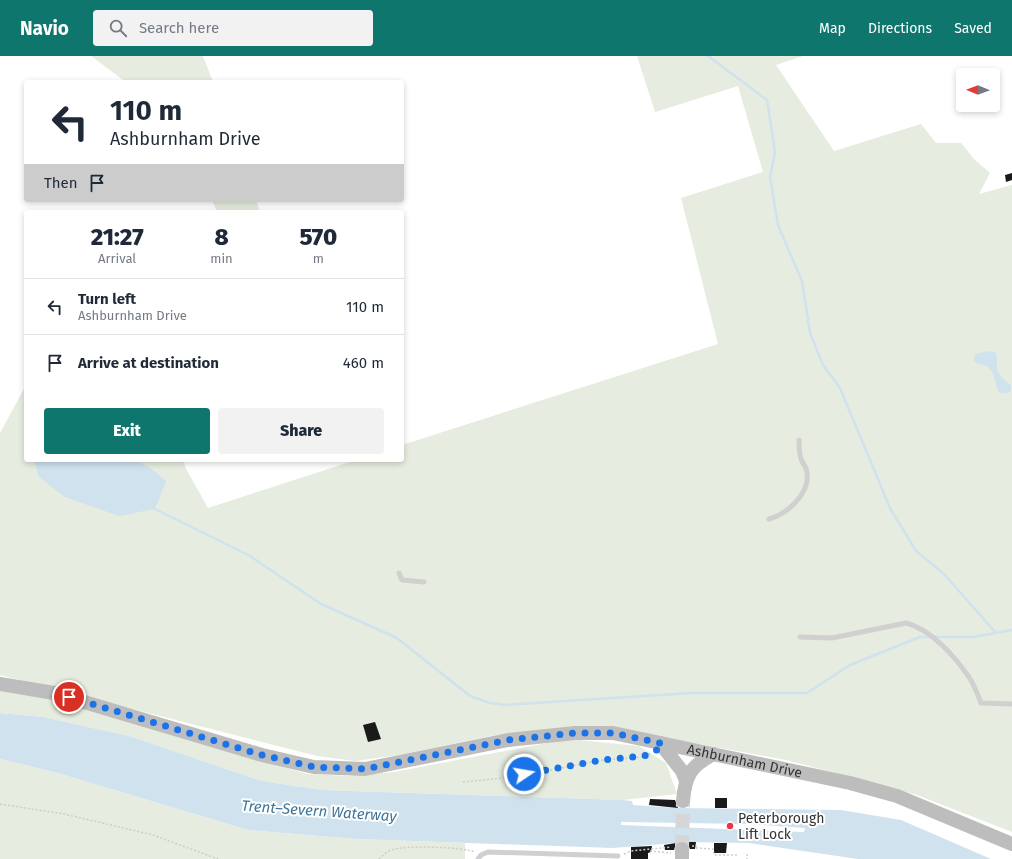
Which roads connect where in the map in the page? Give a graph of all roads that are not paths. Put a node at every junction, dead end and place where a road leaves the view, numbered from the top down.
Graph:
1 (799, 440) dead end
2 (770, 519) dead end
3 (399, 573) dead end
4 (424, 582) dead end
5 (800, 637) dead end
6 (0, 684) edge
7 (1012, 704) edge
8 (661, 745) junction
9 (714, 754) junction
10 (686, 781) junction
11 (683, 801) tunnel mouth
12 (1012, 844) edge
13 (618, 856) road end
14 (479, 857) edge

1 - 2 lane
3 - 4 lane
5 - 7 lane
6 - 8 street, Ashburnham Drive
8 - 9 street, Ashburnham Drive
8 - 10 street
9 - 10 street
9 - 12 street, Ashburnham Drive
10 - 11 street
13 - 14 lane

